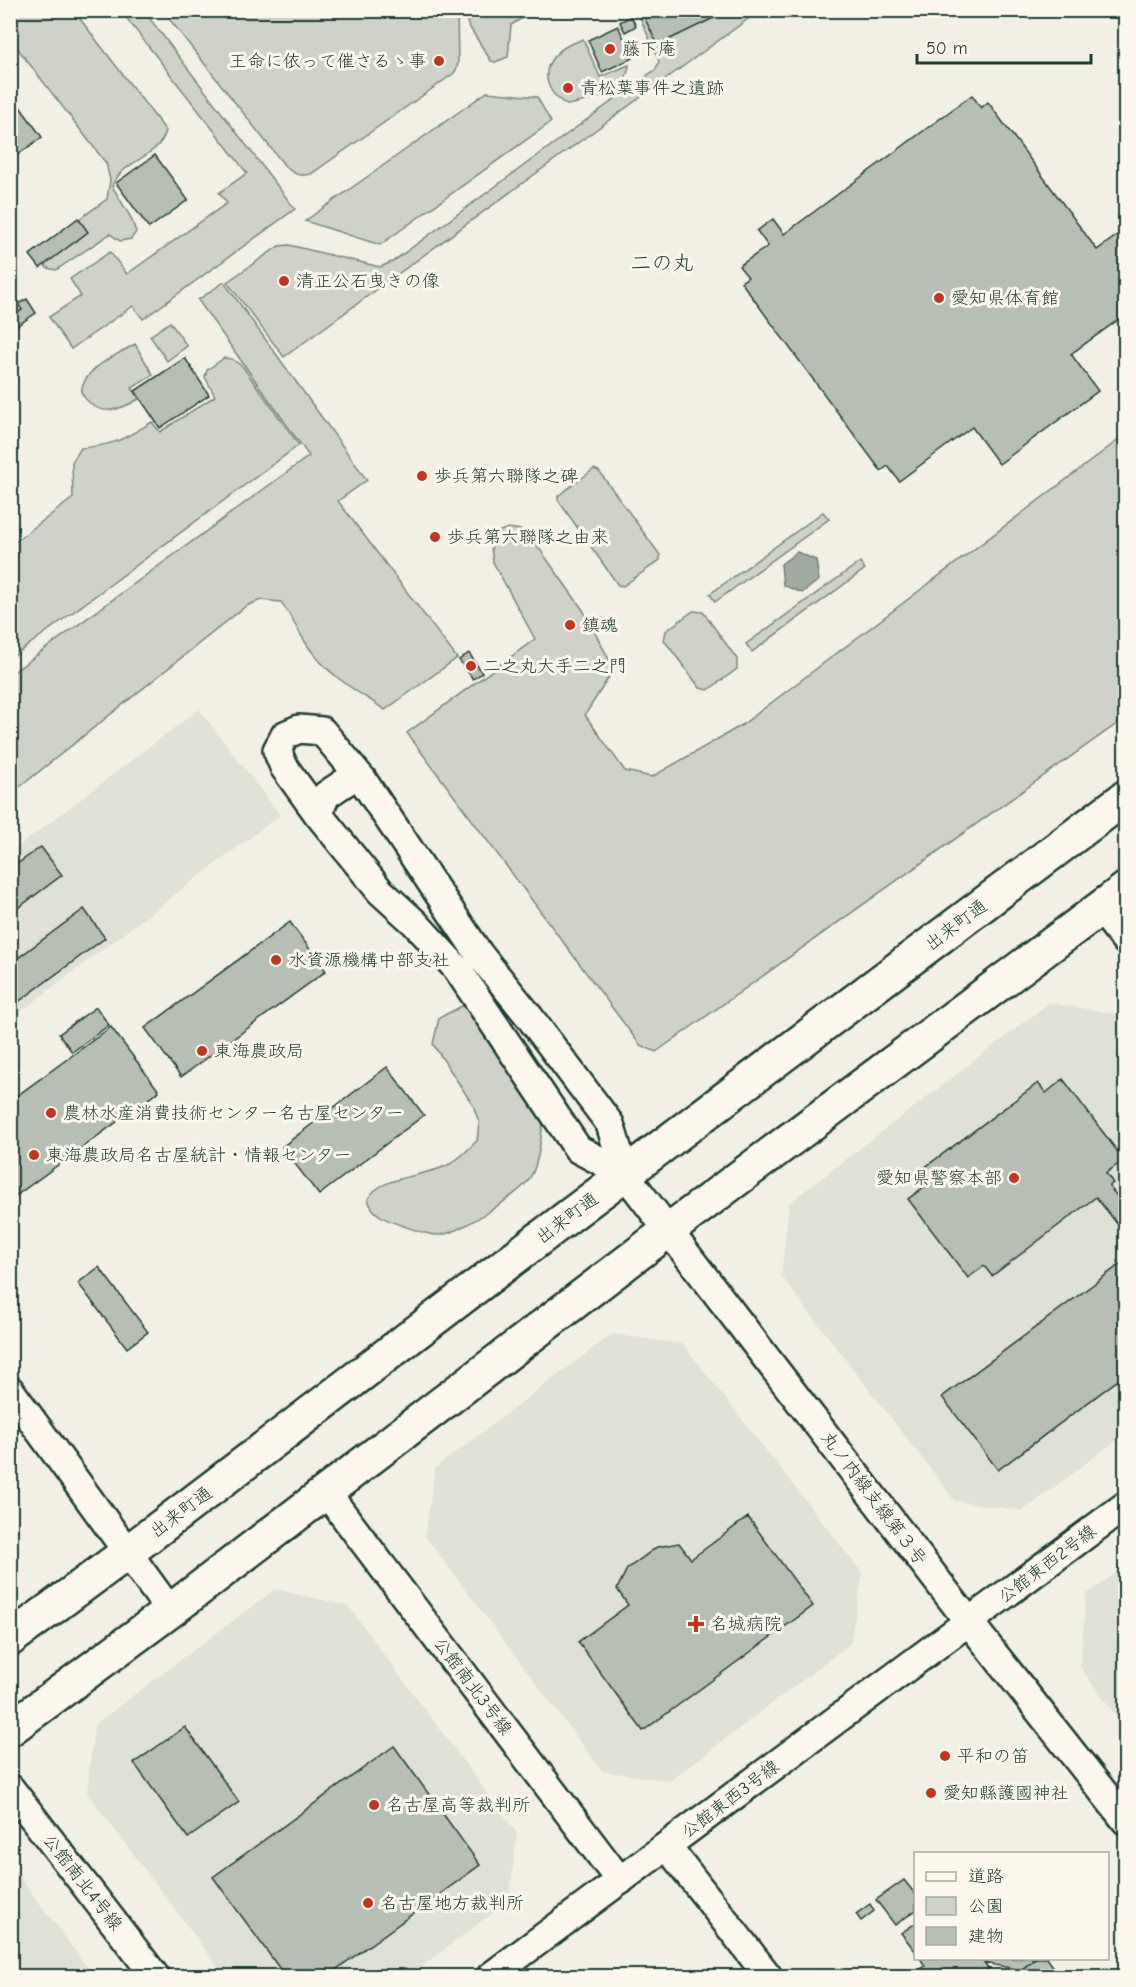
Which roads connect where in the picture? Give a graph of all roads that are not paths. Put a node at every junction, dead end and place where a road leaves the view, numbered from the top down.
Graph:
1 (362, 779) junction
2 (1125, 797) edge
3 (318, 814) junction
4 (1125, 889) edge
5 (1100, 908) junction
6 (1125, 941) edge
7 (625, 1174) junction
8 (669, 1230) junction
9 (10, 1390) edge
10 (326, 1492) junction
11 (1125, 1505) edge
12 (128, 1552) junction
13 (170, 1611) junction
14 (969, 1622) junction
15 (10, 1639) edge
16 (10, 1729) edge
17 (10, 1788) edge
18 (1125, 1821) edge
19 (667, 1846) junction
20 (620, 1881) junction
21 (155, 1977) edge
22 (491, 1977) edge
23 (768, 1977) edge

1 - 3 street
1 - 3 street
1 - 7 street
2 - 7 main road, 出来町通
3 - 7 street
4 - 5 main road
5 - 6 street
5 - 8 main road
7 - 8 street, 丸ノ内線支線第３号
7 - 12 main road, 出来町通
8 - 10 main road
8 - 14 street, 丸ノ内線支線第３号
9 - 12 street
10 - 13 main road
10 - 20 street, 公館南北3号線
11 - 14 street, 公館東西2号線
12 - 13 street
12 - 15 main road, 出来町通
13 - 16 main road
14 - 18 street, 丸ノ内線支線第３号
14 - 19 street, 公館東西3号線
17 - 21 street, 公館南北4号線
19 - 20 street, 公館東西3号線
19 - 23 street
20 - 22 street, 公館東西3号線

